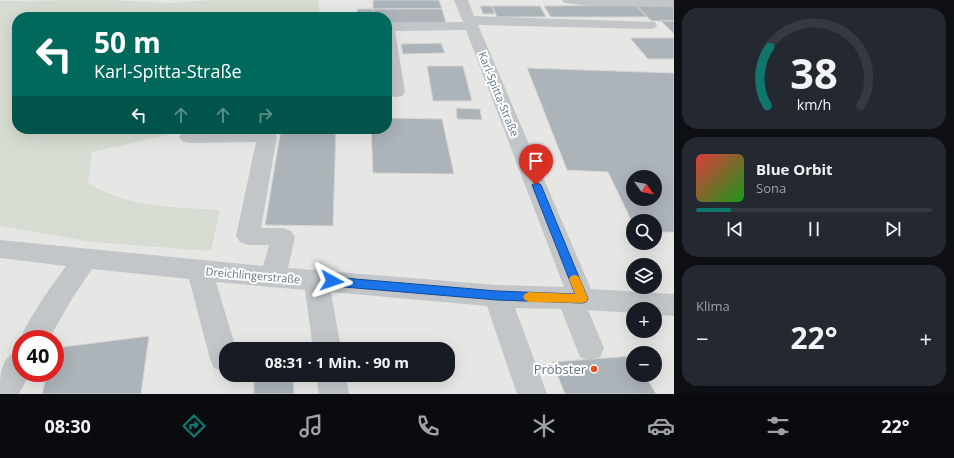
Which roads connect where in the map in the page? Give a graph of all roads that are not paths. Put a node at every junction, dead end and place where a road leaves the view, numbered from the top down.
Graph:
1 (461, 0) edge
2 (569, 0) edge
3 (573, 0) edge
4 (674, 3) edge
5 (470, 23) junction
6 (650, 25) dead end
7 (392, 27) edge
8 (392, 64) edge
9 (396, 92) dead end
10 (189, 137) dead end
11 (0, 249) edge
12 (86, 260) junction
13 (200, 271) junction
14 (273, 278) junction
15 (316, 280) junction
16 (497, 296) junction
17 (576, 299) junction
18 (674, 305) edge
19 (39, 330) edge
20 (220, 342) edge
21 (326, 342) edge
22 (590, 348) dead end
23 (12, 377) edge
24 (332, 382) edge
25 (2, 394) edge
26 (334, 394) edge
27 (532, 394) edge

1 - 5 street, Karl-Spitta-Straße
2 - 3 street
3 - 4 street
5 - 6 street
5 - 7 street
5 - 17 street, Karl-Spitta-Straße
8 - 9 street
10 - 14 street
11 - 12 street, Dreichlingerstraße
12 - 13 street, Dreichlingerstraße
12 - 19 street
13 - 14 street, Dreichlingerstraße
13 - 20 street
14 - 15 street, Dreichlingerstraße
15 - 16 street, Dreichlingerstraße
15 - 21 street
16 - 17 street, Dreichlingerstraße
16 - 27 street
17 - 18 street, Dreichlingerstraße
17 - 22 street, Karl-Spitta-Straße
23 - 25 street
24 - 26 street

